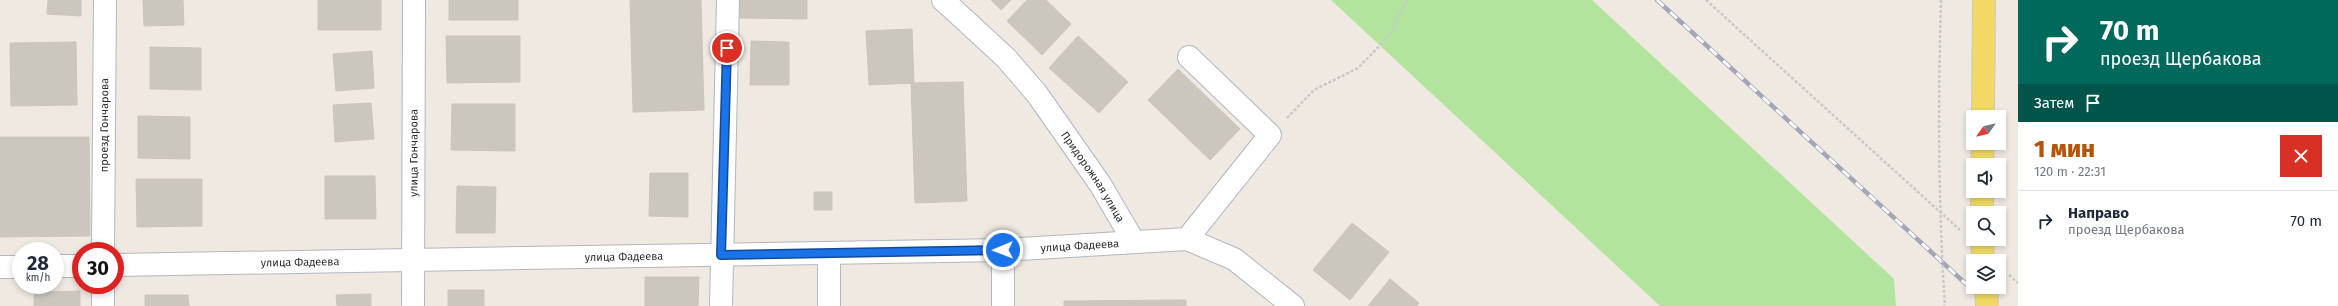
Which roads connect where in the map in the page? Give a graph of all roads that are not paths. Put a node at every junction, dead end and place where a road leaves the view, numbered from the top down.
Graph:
1 (105, 0) edge
2 (414, 0) edge
3 (728, 0) edge
4 (943, 0) edge
5 (1984, 0) edge
6 (1189, 57) dead end
7 (1983, 110) edge
8 (1187, 239) junction
9 (103, 242) edge
10 (1134, 242) junction
11 (1003, 250) junction
12 (829, 253) junction
13 (721, 255) junction
14 (413, 260) junction
15 (124, 266) edge
16 (0, 267) edge
17 (12, 267) edge
18 (103, 294) edge
19 (1986, 294) edge
20 (103, 306) edge
21 (413, 306) edge
22 (721, 306) edge
23 (829, 306) edge
24 (1003, 306) edge
25 (1293, 306) edge
26 (1987, 306) edge

1 - 9 street, проезд Гончарова
2 - 14 street, улица Гончарова
3 - 13 street
4 - 10 street, Придорожная улица
5 - 7 main road
6 - 8 street
8 - 10 street
8 - 25 street
10 - 11 street, улица Фадеева
11 - 12 street, улица Фадеева
11 - 24 street
12 - 13 street, улица Фадеева
12 - 23 street
13 - 14 street, улица Фадеева
13 - 22 street
14 - 15 street, улица Фадеева
14 - 21 street, улица Гончарова
16 - 17 street
18 - 20 street
19 - 26 main road, bridge

